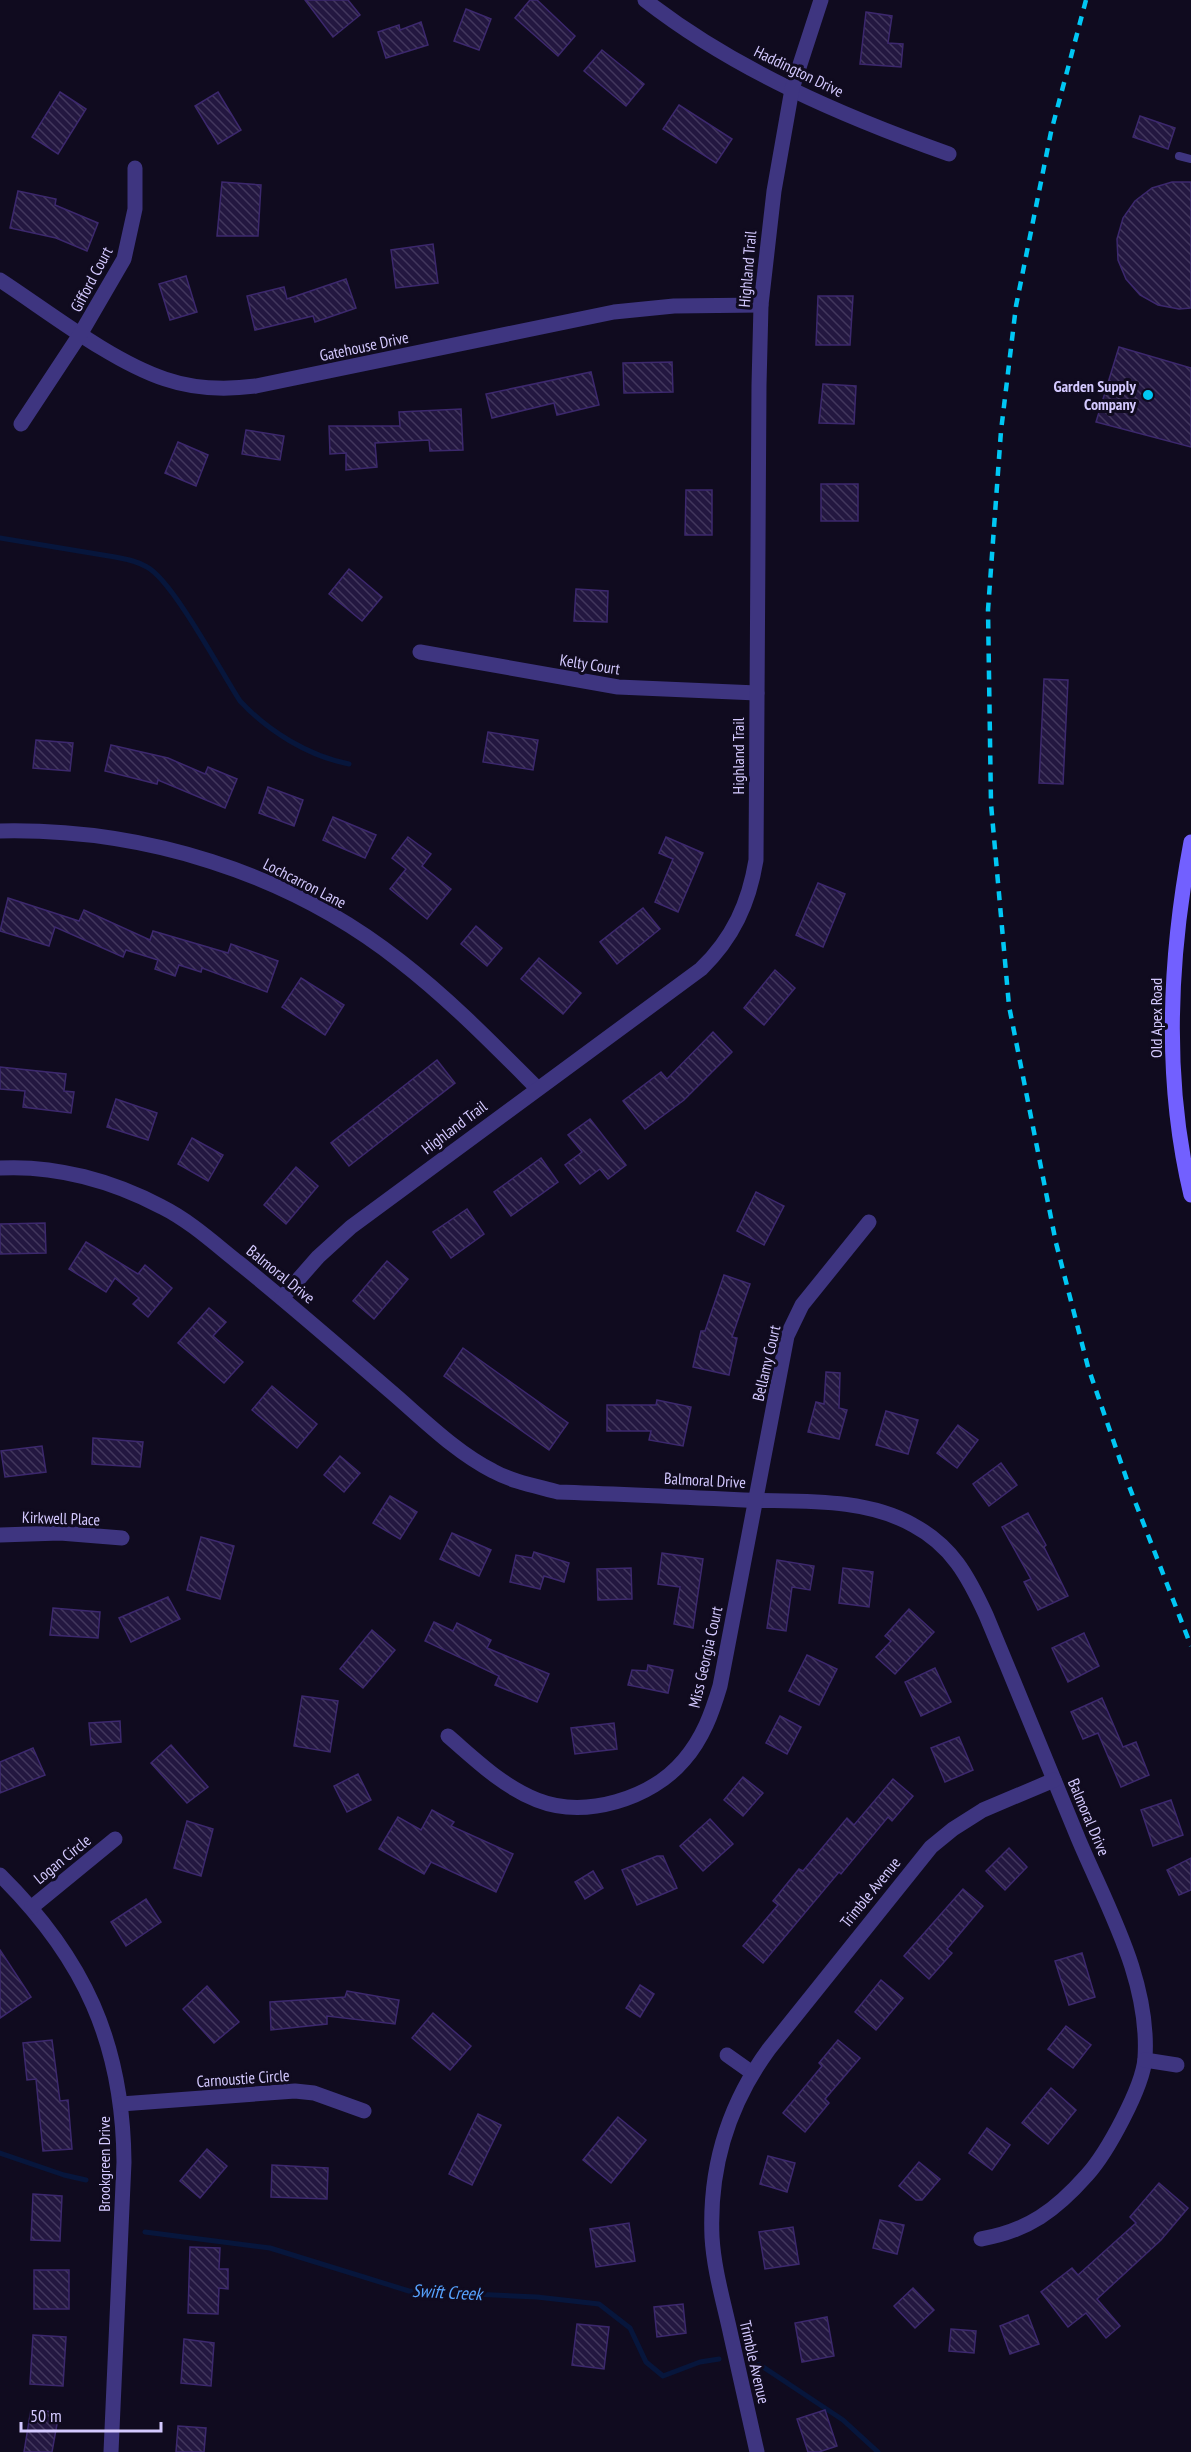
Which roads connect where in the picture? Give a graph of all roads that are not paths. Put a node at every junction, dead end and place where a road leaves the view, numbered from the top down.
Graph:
1 (645, 0) edge
2 (821, 0) edge
3 (792, 88) junction
4 (948, 154) dead end
5 (1179, 156) dead end
6 (1191, 159) edge
7 (135, 168) dead end
8 (0, 280) edge
9 (761, 305) junction
10 (81, 333) junction
11 (21, 424) dead end
12 (420, 652) dead end
13 (757, 693) junction
14 (0, 831) edge
15 (1191, 842) edge
16 (537, 1088) junction
17 (0, 1168) edge
18 (1191, 1195) edge
19 (869, 1222) dead end
20 (282, 1298) junction
21 (757, 1501) junction
22 (0, 1535) edge
23 (122, 1538) dead end
24 (448, 1736) dead end
25 (1054, 1780) junction
26 (115, 1839) dead end
27 (0, 1875) edge
28 (32, 1906) junction
29 (727, 2055) dead end
30 (1145, 2060) junction
31 (1177, 2065) dead end
32 (752, 2072) junction
33 (121, 2104) junction
34 (364, 2111) dead end
35 (981, 2239) dead end
36 (111, 2452) edge
37 (757, 2452) edge

1 - 3 street, Haddington Drive
2 - 3 street, Highland Trail
3 - 4 street, Haddington Drive
3 - 9 street, Highland Trail
5 - 6 lane
7 - 10 street, Gifford Court
8 - 10 street, Gatehouse Drive
9 - 10 street, Gatehouse Drive
9 - 13 street, Highland Trail
10 - 11 street, Gifford Court
12 - 13 street, Kelty Court
13 - 16 street, Highland Trail
14 - 16 street, Lochcarron Lane
15 - 18 main road, Old Apex Road
16 - 20 street, Highland Trail
17 - 20 street, Balmoral Drive
19 - 21 street, Bellamy Court
20 - 21 street, Balmoral Drive
21 - 24 street, Miss Georgia Court
21 - 25 street, Balmoral Drive
22 - 23 street, Kirkwell Place
25 - 30 street, Balmoral Drive
25 - 32 street, Trimble Avenue
26 - 28 street, Logan Circle
27 - 28 street, Brookgreen Drive
28 - 33 street, Brookgreen Drive
29 - 32 street
30 - 31 street
30 - 35 street, Balmoral Drive
32 - 37 street, Trimble Avenue
33 - 34 street, Carnoustie Circle
33 - 36 street, Brookgreen Drive

